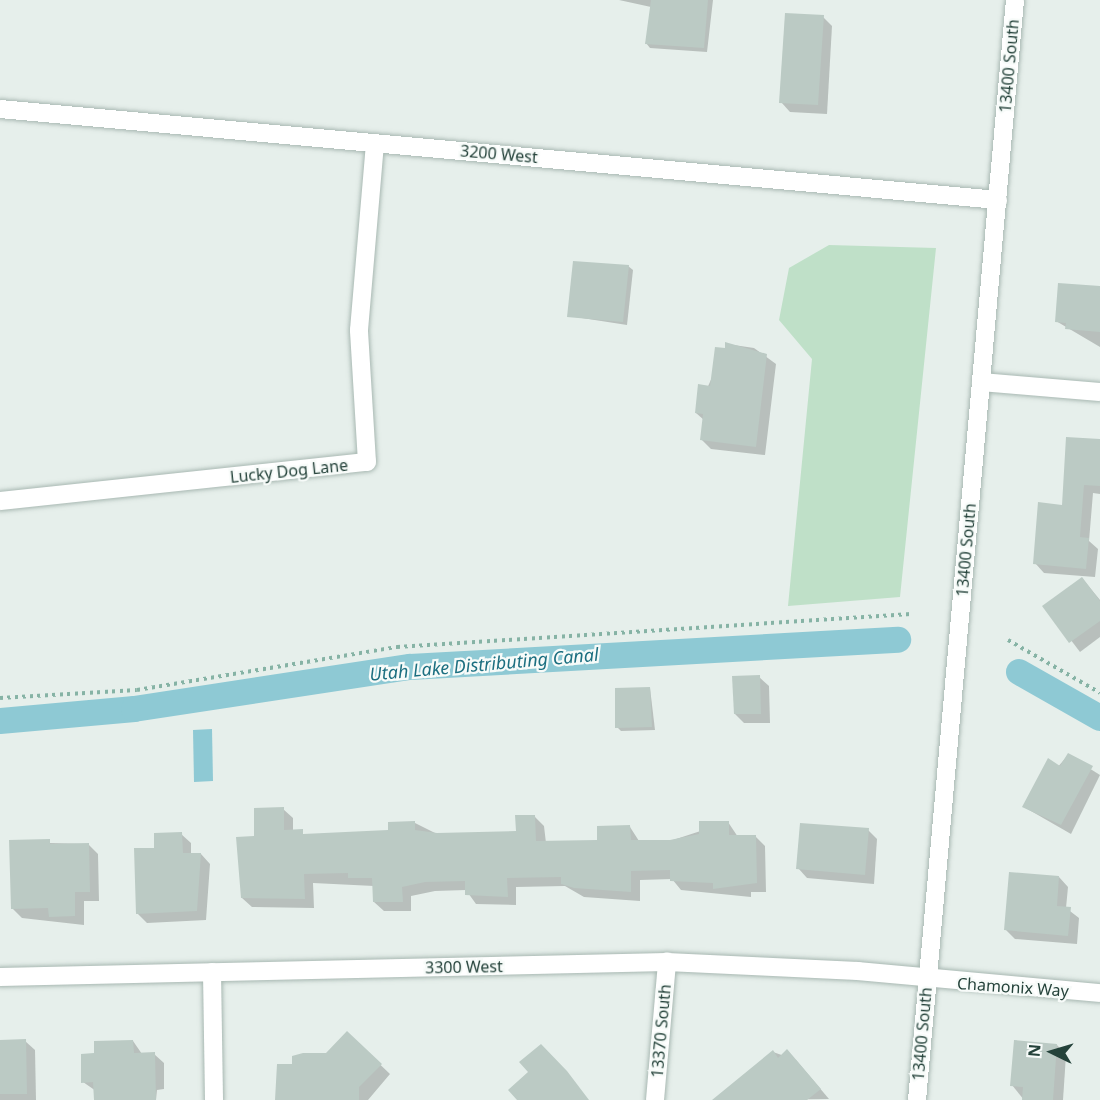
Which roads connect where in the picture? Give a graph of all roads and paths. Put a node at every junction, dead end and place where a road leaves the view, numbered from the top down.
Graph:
1 (1015, 0) edge
2 (0, 110) edge
3 (375, 144) junction
4 (998, 200) junction
5 (981, 382) junction
6 (1100, 392) edge
7 (0, 501) edge
8 (910, 614) dead end
9 (1008, 640) dead end
10 (1100, 693) edge
11 (0, 698) edge
12 (667, 962) junction
13 (212, 972) junction
14 (0, 977) edge
15 (927, 981) junction
16 (1100, 993) edge
17 (214, 1100) edge
18 (655, 1100) edge
19 (917, 1100) edge

1 - 4 street, 13400 South
2 - 3 street, 3200 West
3 - 4 street, 3200 West
3 - 7 street, Lucky Dog Lane
4 - 5 street, 13400 South
5 - 6 street
5 - 15 street, 13400 South
8 - 11 path
9 - 10 path
12 - 13 street, 3300 West
12 - 15 street, 3300 West
12 - 18 street, 13370 South
13 - 14 street, 3300 West
13 - 17 street
15 - 16 street, Chamonix Way
15 - 19 street, 13400 South

